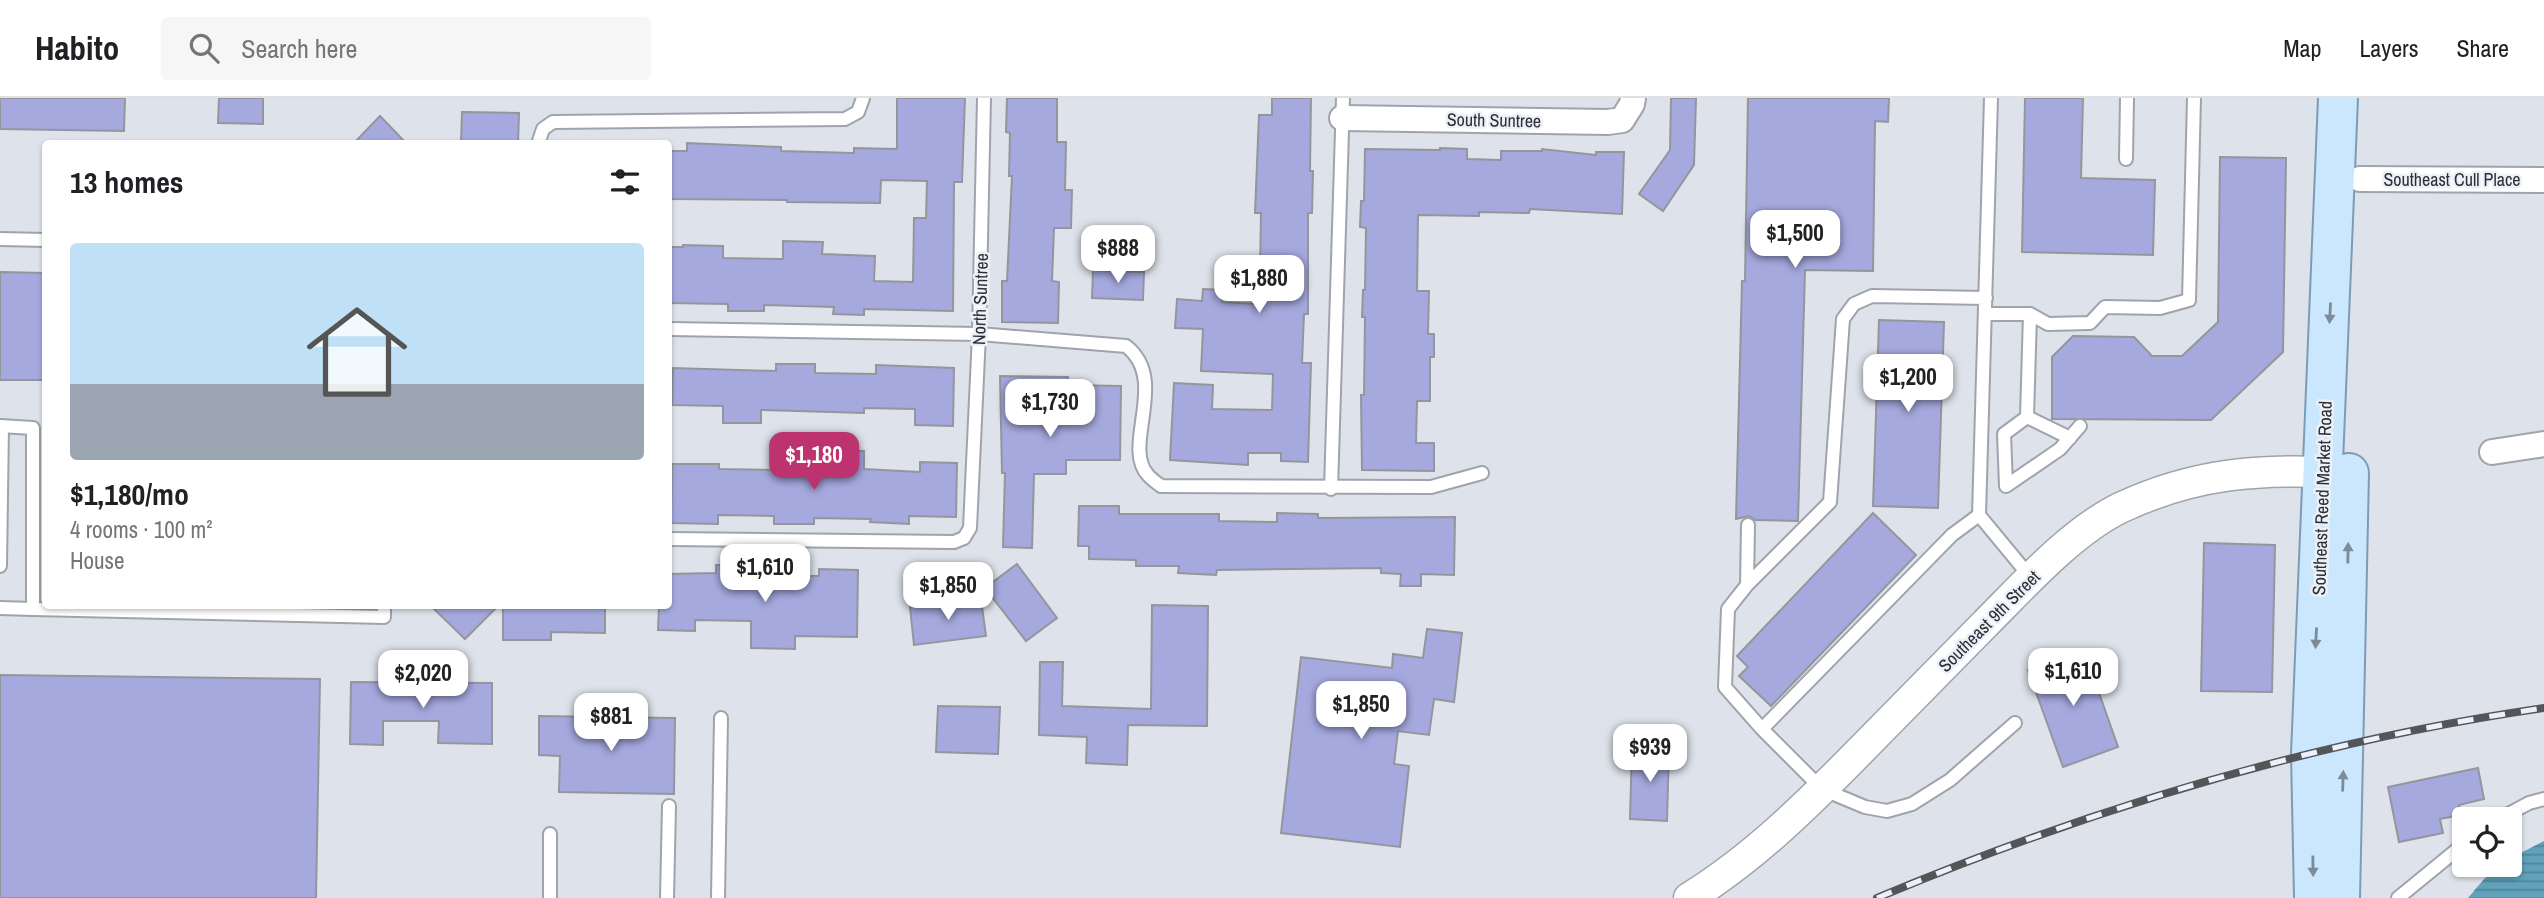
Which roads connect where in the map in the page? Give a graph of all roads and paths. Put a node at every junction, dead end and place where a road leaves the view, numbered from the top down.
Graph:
1 (863, 98) edge
2 (985, 98) edge
3 (1633, 98) edge
4 (1991, 98) edge
5 (2127, 98) edge
6 (2194, 98) edge
7 (2338, 98) edge
8 (2363, 98) edge
9 (1342, 108) edge
10 (539, 140) edge
11 (2126, 159) dead end
12 (2360, 179) junction
13 (2544, 180) edge
14 (0, 239) edge
15 (42, 240) edge
16 (1986, 298) junction
17 (1985, 314) junction
18 (2030, 314) junction
19 (672, 329) edge
20 (979, 334) junction
21 (2027, 417) junction
22 (1, 426) edge
23 (2080, 426) dead end
24 (39, 428) edge
25 (2070, 438) junction
26 (2544, 444) edge
27 (2492, 452) dead end
28 (2337, 472) junction
29 (1482, 473) dead end
30 (1, 478) edge
31 (1331, 489) junction
32 (1979, 514) junction
33 (1748, 525) dead end
34 (672, 539) edge
35 (0, 566) edge
36 (2031, 578) junction
37 (1747, 586) junction
38 (0, 608) edge
39 (42, 608) edge
40 (33, 609) junction
41 (165, 609) edge
42 (211, 609) edge
43 (384, 609) edge
44 (257, 610) edge
45 (722, 718) dead end
46 (2015, 723) dead end
47 (1762, 729) junction
48 (1822, 789) junction
49 (2544, 799) edge
50 (669, 806) dead end
51 (2521, 807) edge
52 (550, 834) dead end
53 (2452, 854) edge
54 (550, 898) edge
55 (667, 898) edge
56 (718, 898) edge
57 (1689, 898) edge
58 (2314, 898) edge
59 (2340, 898) edge
60 (2398, 898) edge

1 - 10 lane
2 - 20 lane, North Suntree
3 - 9 street, South Suntree
4 - 16 lane
5 - 11 lane
6 - 18 lane
7 -> 28 main road, Southeast Reed Market Road
8 - 12 main road, Southeast Reed Market Road
9 - 31 lane
12 - 13 street, Southeast Cull Place
12 - 28 main road, Southeast Reed Market Road
14 - 15 lane
16 - 17 lane
16 - 37 lane
17 - 18 lane
17 - 32 lane
18 - 21 lane
19 - 20 lane
20 - 31 lane
20 - 34 lane, North Suntree
21 - 25 lane
21 - 25 lane
22 - 24 lane
22 - 30 lane
23 - 25 lane
24 - 40 lane
26 - 27 street
28 - 36 street, Southeast 9th Street
28 -> 58 main road, Southeast Reed Market Road
59 -> 28 main road, Southeast Reed Market Road
29 - 31 lane
30 - 35 lane
32 - 36 lane
32 - 47 lane
33 - 37 lane
36 - 48 street, Southeast 9th Street
37 - 47 lane
38 - 40 lane
39 - 40 lane
41 - 42 lane
42 - 44 lane
43 - 44 lane
45 - 56 lane
46 - 48 lane
47 - 48 lane
48 - 57 street, Southeast 9th Street
49 - 51 lane
50 - 55 lane
52 - 54 lane
53 - 60 lane

